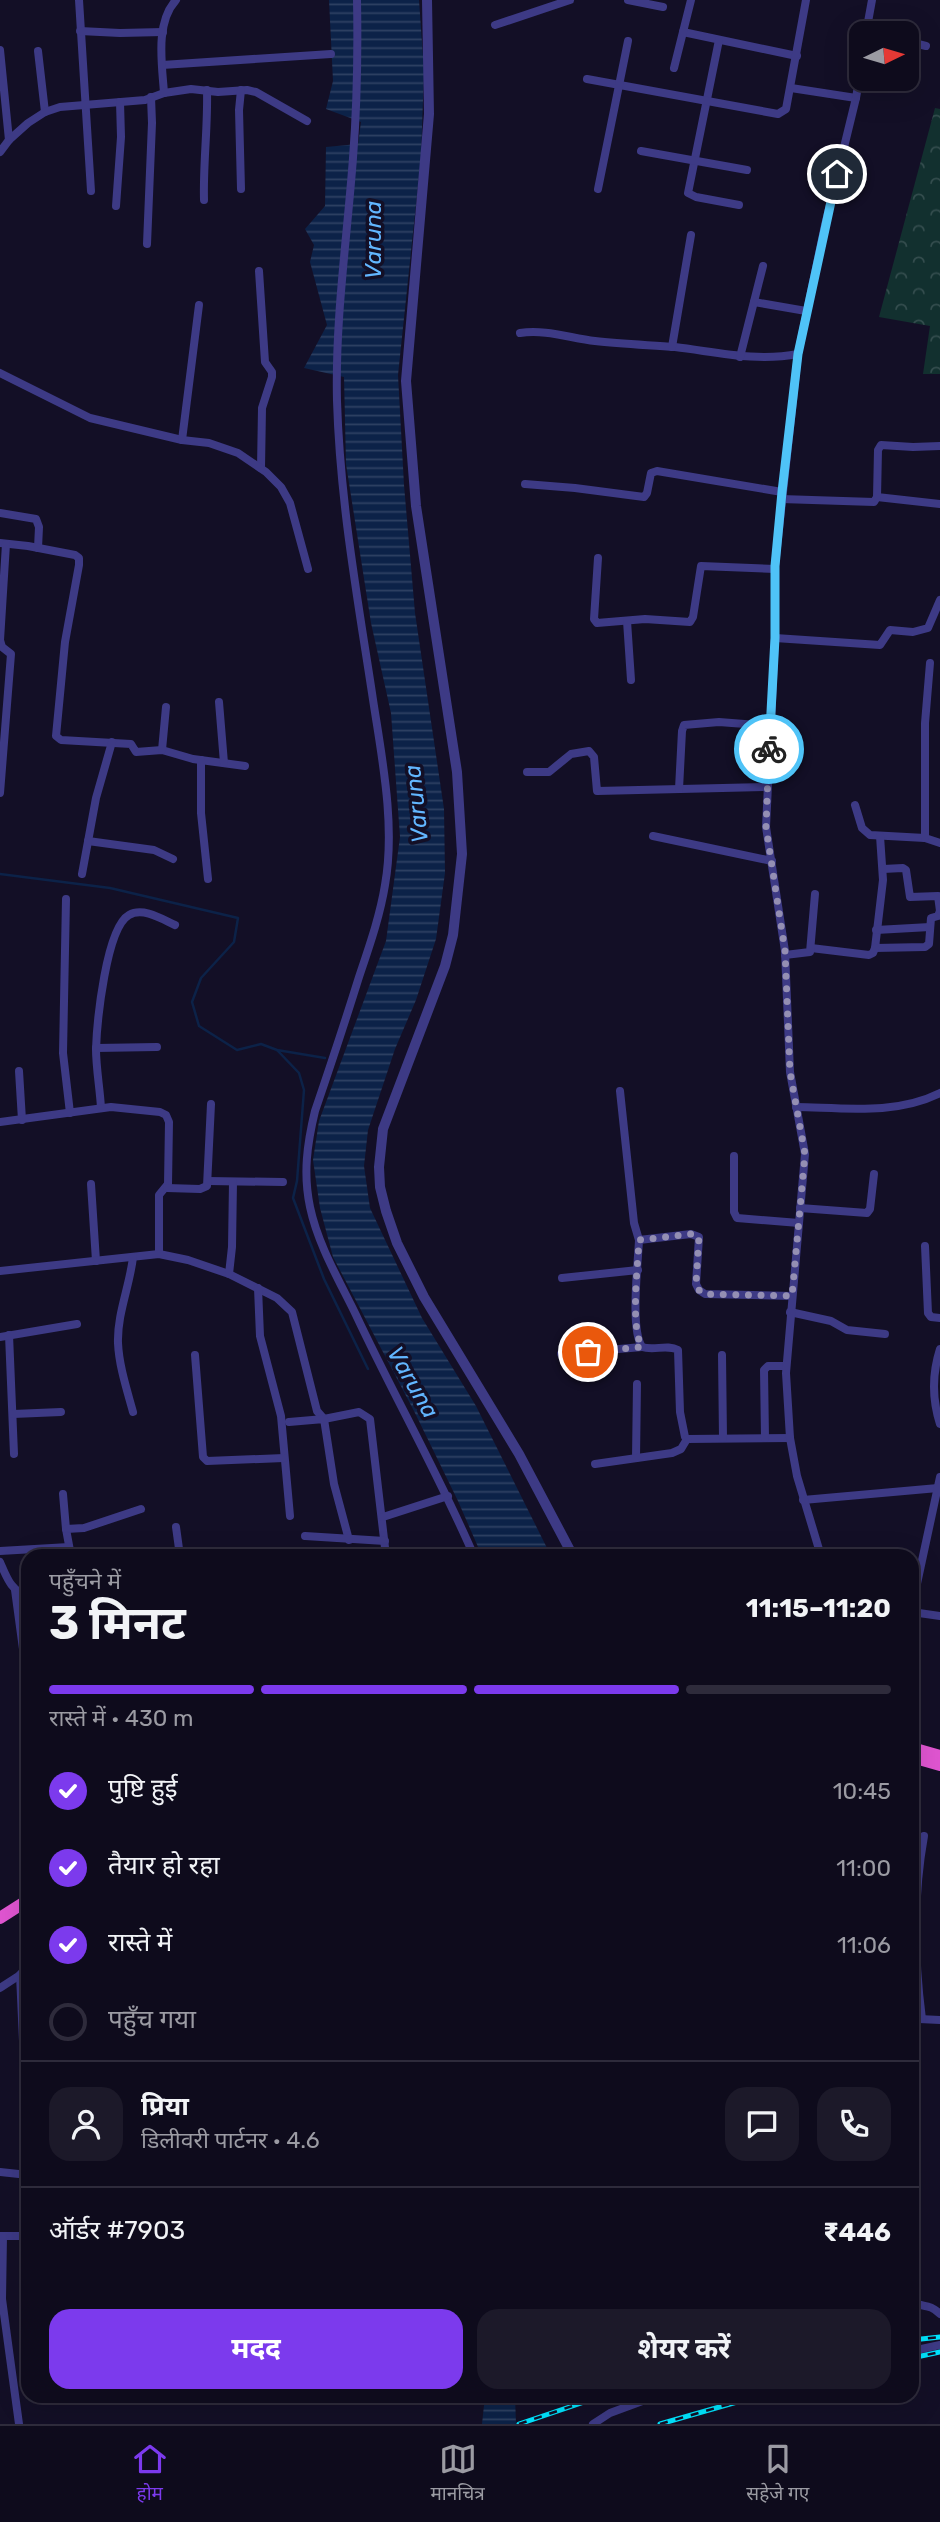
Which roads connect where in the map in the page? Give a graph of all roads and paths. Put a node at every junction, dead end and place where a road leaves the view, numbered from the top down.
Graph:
1 (79, 0) edge
2 (356, 0) edge
3 (426, 0) edge
4 (569, 0) edge
5 (628, 0) edge
6 (691, 0) edge
7 (806, 0) edge
8 (872, 0) edge
9 (174, 1) edge
10 (663, 7) dead end
11 (869, 21) edge
12 (495, 25) dead end
13 (80, 31) junction
14 (163, 32) junction
15 (683, 32) junction
16 (719, 40) junction
17 (628, 41) dead end
18 (919, 44) edge
19 (926, 46) dead end
20 (0, 50) edge
21 (38, 51) dead end
22 (331, 54) dead end
23 (797, 56) junction
24 (162, 65) junction
25 (674, 68) dead end
26 (587, 79) dead end
27 (618, 85) junction
28 (791, 88) junction
29 (207, 90) junction
30 (241, 90) junction
31 (857, 91) edge
32 (164, 93) junction
33 (151, 97) junction
34 (856, 97) junction
35 (706, 99) junction
36 (120, 102) junction
37 (87, 104) junction
38 (45, 111) junction
39 (307, 121) dead end
40 (9, 140) junction
41 (641, 151) dead end
42 (0, 152) edge
43 (693, 160) junction
44 (747, 170) dead end
45 (241, 189) dead end
46 (598, 190) dead end
47 (91, 191) dead end
48 (204, 200) dead end
49 (739, 205) dead end
50 (116, 206) dead end
51 (691, 235) dead end
52 (147, 244) dead end
53 (763, 265) dead end
54 (259, 271) dead end
55 (754, 302) junction
56 (199, 305) dead end
57 (806, 311) junction
58 (520, 332) dead end
59 (672, 347) junction
60 (798, 354) junction
61 (740, 357) junction
62 (0, 373) edge
63 (182, 440) junction
64 (940, 446) edge
65 (261, 468) junction
66 (525, 484) dead end
67 (781, 496) junction
68 (877, 497) junction
69 (940, 504) edge
70 (0, 513) edge
71 (3, 544) edge
72 (38, 548) junction
73 (598, 558) dead end
74 (308, 569) dead end
75 (775, 569) junction
76 (940, 600) edge
77 (627, 621) junction
78 (775, 638) junction
79 (930, 663) dead end
80 (631, 680) dead end
81 (219, 702) dead end
82 (166, 707) dead end
83 (770, 726) junction
84 (112, 743) junction
85 (162, 750) junction
86 (201, 760) junction
87 (224, 763) junction
88 (245, 766) dead end
89 (527, 772) dead end
90 (768, 787) junction
91 (679, 789) junction
92 (0, 793) edge
93 (855, 805) dead end
94 (653, 836) dead end
95 (880, 836) junction
96 (925, 838) junction
97 (88, 841) junction
98 (940, 843) edge
99 (173, 859) dead end
100 (772, 861) junction
101 (883, 869) junction
102 (82, 874) dead end
103 (208, 879) dead end
104 (815, 894) dead end
105 (66, 900) dead end
106 (940, 911) edge
107 (175, 925) dead end
108 (930, 927) junction
109 (876, 930) junction
110 (811, 948) junction
111 (875, 948) junction
112 (785, 956) junction
113 (157, 1047) dead end
114 (96, 1048) junction
115 (19, 1071) dead end
116 (621, 1091) dead end
117 (940, 1093) edge
118 (211, 1104) dead end
119 (796, 1107) junction
120 (101, 1108) junction
121 (70, 1113) junction
122 (22, 1120) junction
123 (0, 1122) edge
124 (734, 1156) dead end
125 (874, 1174) dead end
126 (208, 1181) junction
127 (233, 1181) junction
128 (284, 1182) dead end
129 (91, 1184) dead end
130 (167, 1188) junction
131 (800, 1208) junction
132 (799, 1223) junction
133 (639, 1240) junction
134 (925, 1246) dead end
135 (159, 1254) junction
136 (133, 1257) junction
137 (96, 1261) junction
138 (0, 1270) edge
139 (638, 1270) junction
140 (229, 1274) junction
141 (562, 1278) dead end
142 (258, 1288) junction
143 (792, 1296) junction
144 (790, 1312) junction
145 (940, 1318) edge
146 (77, 1324) dead end
147 (885, 1334) dead end
148 (5, 1336) edge
149 (642, 1347) junction
150 (940, 1349) edge
151 (195, 1354) dead end
152 (561, 1354) dead end
153 (722, 1355) dead end
154 (786, 1366) junction
155 (637, 1384) dead end
156 (61, 1412) dead end
157 (132, 1412) dead end
158 (13, 1414) junction
159 (324, 1419) junction
160 (289, 1422) dead end
161 (940, 1424) edge
162 (723, 1438) junction
163 (765, 1438) junction
164 (790, 1438) junction
165 (687, 1439) junction
166 (14, 1454) dead end
167 (284, 1458) junction
168 (636, 1458) junction
169 (594, 1464) dead end
170 (940, 1476) edge
171 (938, 1488) junction
172 (63, 1494) dead end
173 (447, 1496) junction
174 (803, 1500) junction
175 (141, 1509) dead end
176 (290, 1516) dead end
177 (383, 1517) junction
178 (176, 1527) dead end
179 (66, 1528) junction
180 (305, 1536) dead end
181 (349, 1540) junction
182 (385, 1541) junction
183 (70, 1549) edge
184 (179, 1549) edge
185 (386, 1549) edge
186 (471, 1549) edge
187 (569, 1549) edge
188 (819, 1549) edge
189 (0, 1551) edge
190 (21, 1551) edge
191 (0, 1562) edge
192 (919, 1576) edge
193 (15, 1590) junction
194 (21, 1593) edge
195 (919, 1611) edge
196 (940, 1616) edge
197 (21, 1634) edge
198 (919, 1750) edge
199 (940, 1756) edge
200 (919, 1759) edge
201 (940, 1765) edge
202 (924, 1836) dead end
203 (919, 1873) edge
204 (21, 1905) edge
205 (0, 1919) edge
206 (20, 1975) joint
207 (0, 1988) edge
208 (21, 1997) edge
209 (919, 1998) edge
210 (919, 2019) edge
211 (922, 2019) junction
212 (940, 2020) edge
213 (0, 2172) edge
214 (21, 2174) edge
215 (1, 2236) edge
216 (21, 2236) edge
217 (919, 2305) edge
218 (940, 2314) edge
219 (940, 2346) edge
220 (919, 2350) edge
221 (637, 2403) edge
222 (19, 2424) edge
223 (593, 2424) edge

1 - 13 street
2 - 173 street
3 - 187 street
4 - 12 street
5 - 10 street
6 - 15 street
7 - 23 street
8 - 11 street
9 - 14 street
13 - 14 street
13 - 37 street
14 - 24 street
15 - 16 street
15 - 25 street
16 - 23 street
16 - 35 street
17 - 27 street
18 - 19 street
20 - 40 street
21 - 38 street
22 - 24 street
23 - 28 street
24 - 32 street
26 - 27 street
27 - 35 street
27 - 46 street
28 - 34 street
28 - 35 street
29 - 30 street
29 - 32 street
29 - 48 street
30 - 39 street
30 - 45 street
31 - 34 street
32 - 33 street
33 - 36 street
33 - 52 street
34 - 57 street
35 - 43 street
36 - 37 street
36 - 50 street
37 - 38 street
37 - 47 street
38 - 40 street
40 - 42 street
41 - 43 street
43 - 44 street
43 - 49 street
51 - 59 street
53 - 55 street
54 - 65 street
55 - 57 street
55 - 61 street
56 - 63 street
57 - 60 street
58 - 59 street
59 - 61 street
60 - 61 street
60 - 67 street
62 - 63 street
63 - 65 street
64 - 68 street
65 - 74 street
66 - 67 street
67 - 68 street
67 - 75 street
68 - 69 street
70 - 72 street
71 - 72 street
71 - 92 street
72 - 84 street
73 - 77 street
75 - 77 street
75 - 78 street
76 - 78 street
77 - 80 street
78 - 83 street
79 - 96 street
81 - 87 street
82 - 85 street
83 - 90 street
83 - 91 street
84 - 85 street
84 - 97 street
85 - 86 street
86 - 87 street
86 - 103 street
87 - 88 street
89 - 91 street
90 - 91 street
90 - 100 street
93 - 95 street
94 - 100 street
95 - 96 street
95 - 101 street
96 - 98 street
97 - 99 street
97 - 102 street
100 - 112 street
101 - 106 street
101 - 109 street
104 - 110 street
105 - 121 street
106 - 108 street
107 - 114 street
108 - 109 street
108 - 111 street
109 - 111 street
110 - 111 street
110 - 112 street
112 - 119 street
113 - 114 street
114 - 120 street
115 - 122 street
116 - 133 street
117 - 119 street
118 - 126 street
119 - 131 street
120 - 121 street
120 - 130 street
121 - 122 street
122 - 123 street
124 - 132 street
125 - 131 street
126 - 127 street
126 - 130 street
127 - 128 street
127 - 140 street
129 - 137 street
130 - 135 street
131 - 132 street
132 - 143 street
133 - 139 street
133 - 143 street
134 - 145 street
135 - 136 street
135 - 140 street
136 - 137 street
136 - 157 street
137 - 138 street
139 - 141 street
139 - 149 street
140 - 142 street
142 - 159 street
142 - 167 street
143 - 144 street
144 - 147 street
144 - 154 street
146 - 148 street
148 - 158 street
149 - 152 street
149 - 165 street
150 - 161 street
151 - 167 street
153 - 162 street
154 - 163 street
154 - 164 street
155 - 168 street
156 - 158 street
158 - 166 street
159 - 160 street
159 - 177 street
159 - 181 street
162 - 163 street
162 - 165 street
163 - 164 street
164 - 174 street
165 - 168 street
167 - 176 street
168 - 169 street
170 - 171 street
171 - 174 street
171 - 192 street
172 - 179 street
173 - 177 street
173 - 186 street
174 - 188 street
175 - 179 street
177 - 182 street
178 - 184 street
179 - 183 street
180 - 181 street
181 - 182 street
182 - 185 street
189 - 190 street
191 - 193 street
193 - 194 street
193 - 197 street
195 - 196 street
198 - 199 highway
200 - 201 highway
202 - 203 street
204 - 205 highway
206 - 207 street
206 - 208 street
209 - 211 street
210 - 211 street
211 - 212 street
213 - 214 street
215 - 216 street
215 - 222 street
217 - 218 street
219 - 220 street
221 - 223 street

